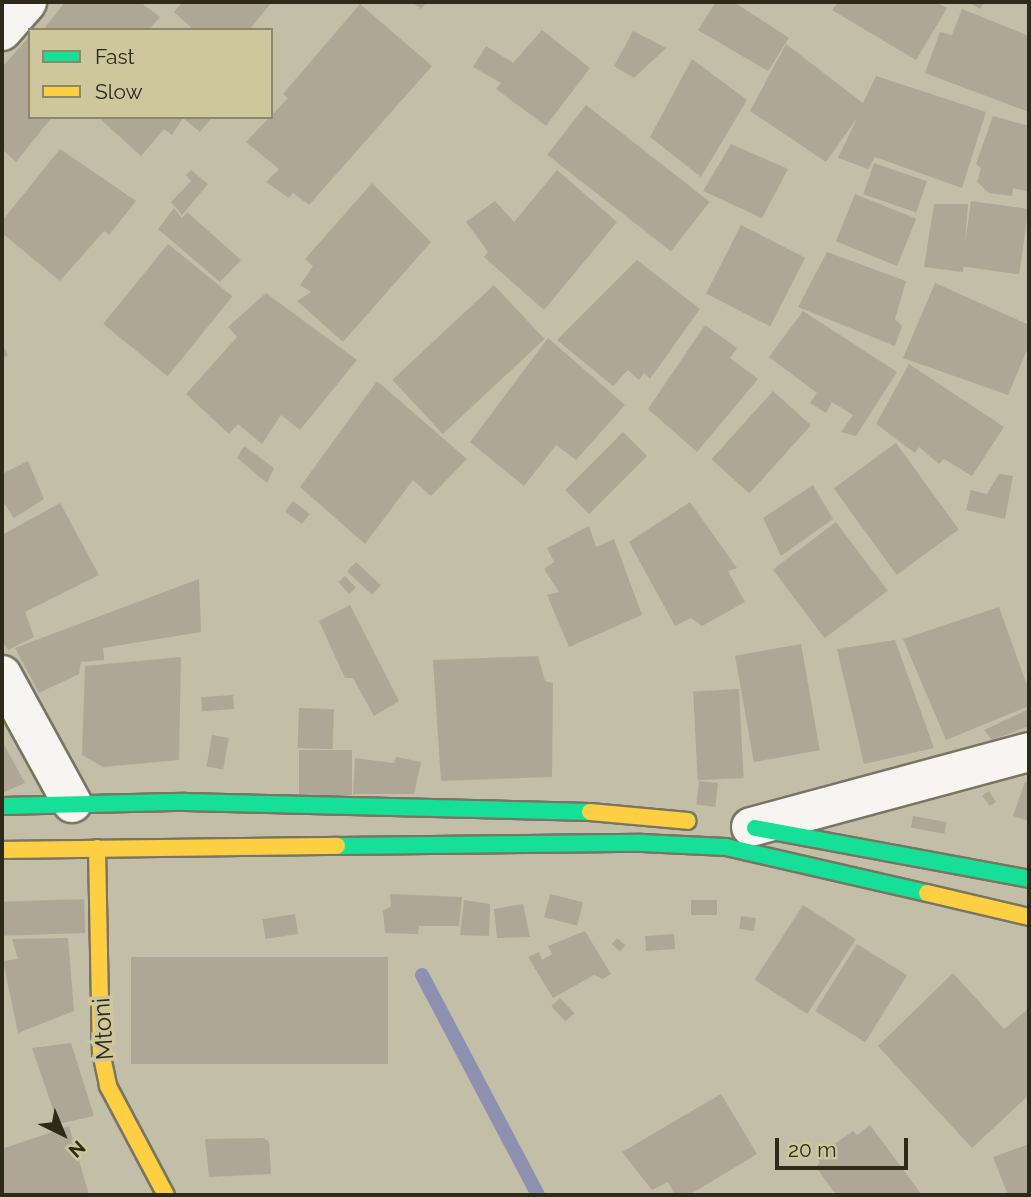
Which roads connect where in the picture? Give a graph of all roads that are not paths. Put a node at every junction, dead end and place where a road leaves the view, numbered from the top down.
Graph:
1 (27, 2) edge
2 (2, 31) edge
3 (2, 675) edge
4 (1029, 752) edge
5 (72, 803) junction
6 (2, 806) edge
7 (699, 822) dead end
8 (744, 826) joint
9 (97, 848) junction
10 (2, 850) edge
11 (1029, 879) edge
12 (1029, 916) edge
13 (166, 1195) edge

1 - 2 street
3 - 5 street
4 - 8 street
5 - 6 main road
5 - 7 main road
8 - 11 main road
9 - 10 main road
9 - 12 main road
9 - 13 main road, Mtoni

